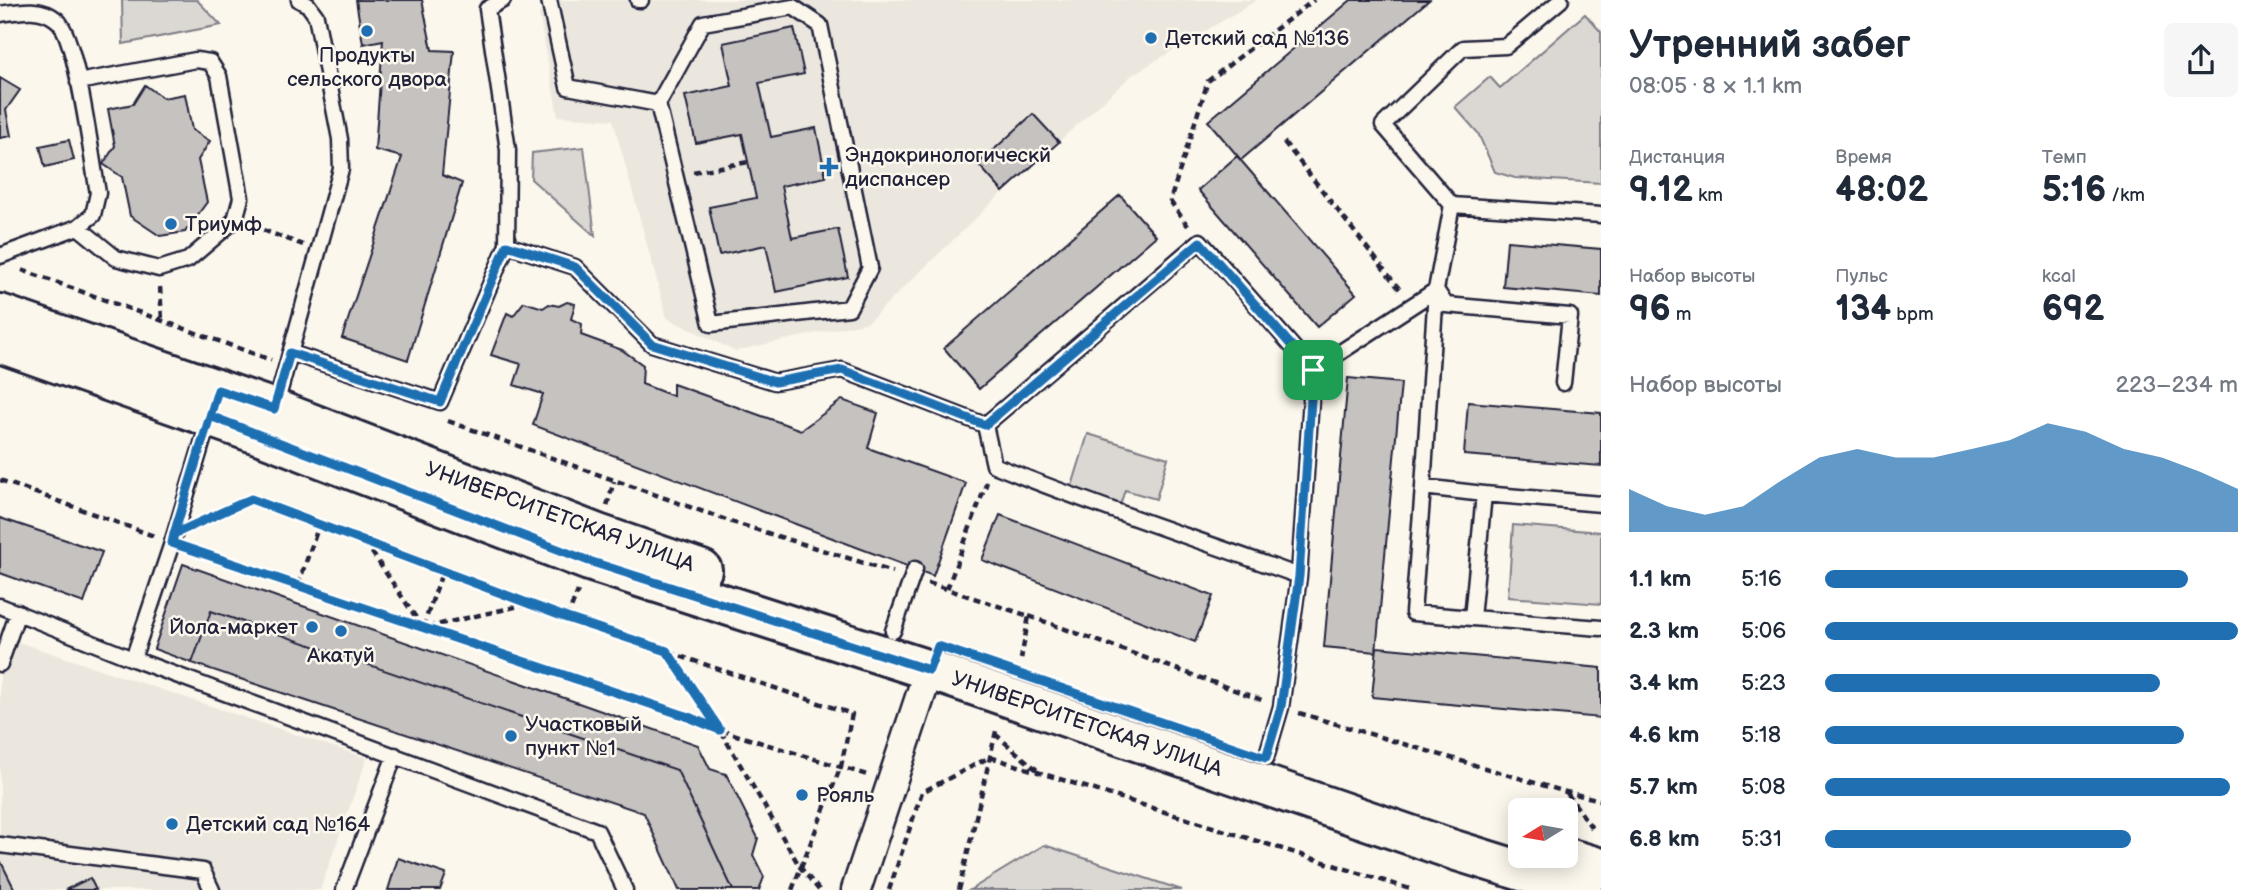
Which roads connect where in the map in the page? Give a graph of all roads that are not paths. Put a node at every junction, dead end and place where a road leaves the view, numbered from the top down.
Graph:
1 (299, 0) edge
2 (503, 0) edge
3 (549, 0) edge
4 (1561, 0) edge
5 (0, 14) edge
6 (78, 82) junction
7 (658, 104) junction
8 (1452, 205) junction
9 (1601, 215) edge
10 (78, 227) junction
11 (507, 245) junction
12 (0, 256) edge
13 (1436, 290) junction
14 (0, 314) edge
15 (0, 343) edge
16 (290, 353) junction
17 (1313, 370) junction
18 (1563, 383) dead end
19 (214, 403) junction
20 (270, 423) junction
21 (985, 425) junction
22 (1423, 487) junction
23 (1484, 494) junction
24 (1601, 503) edge
25 (913, 573) road end
26 (1299, 576) junction
27 (0, 606) edge
28 (18, 612) junction
29 (1472, 618) junction
30 (1601, 628) edge
31 (893, 631) junction
32 (933, 658) junction
33 (133, 659) junction
34 (0, 664) edge
35 (395, 755) junction
36 (1262, 770) junction
37 (1508, 840) edge
38 (0, 845) edge
39 (1578, 861) edge
40 (1601, 867) edge
41 (212, 890) edge
42 (344, 890) edge
43 (625, 890) edge
44 (856, 890) edge
45 (1583, 890) edge

1 - 16 lane
2 - 11 lane
3 - 7 lane
4 - 8 lane
5 - 6 lane
6 - 10 lane
6 - 10 lane
7 - 7 lane
8 - 9 lane
8 - 13 lane
10 - 12 lane
11 - 16 lane
11 - 21 lane
13 - 17 lane
13 - 18 lane
13 - 22 lane
14 - 19 main road, УНИВЕРСИТЕТСКАЯ УЛИЦА
15 - 19 main road, УНИВЕРСИТЕТСКАЯ УЛИЦА
16 - 20 lane
17 - 21 lane
17 - 26 lane
19 - 20 main road, УНИВЕРСИТЕТСКАЯ УЛИЦА
19 - 33 lane
20 - 31 main road, УНИВЕРСИТЕТСКАЯ УЛИЦА
20 - 32 main road, УНИВЕРСИТЕТСКАЯ УЛИЦА
21 - 26 lane
22 - 23 lane
22 - 29 lane
23 - 24 lane
23 - 29 lane
25 - 31 lane
26 - 36 lane
27 - 28 lane
28 - 33 lane
28 - 34 lane
29 - 30 lane
31 - 32 main road, УНИВЕРСИТЕТСКАЯ УЛИЦА
32 - 36 main road, УНИВЕРСИТЕТСКАЯ УЛИЦА
32 - 44 street
33 - 35 lane
35 - 42 lane
35 - 43 lane
36 - 37 main road, УНИВЕРСИТЕТСКАЯ УЛИЦА
36 - 45 main road, УНИВЕРСИТЕТСКАЯ УЛИЦА
38 - 41 lane
39 - 40 main road

